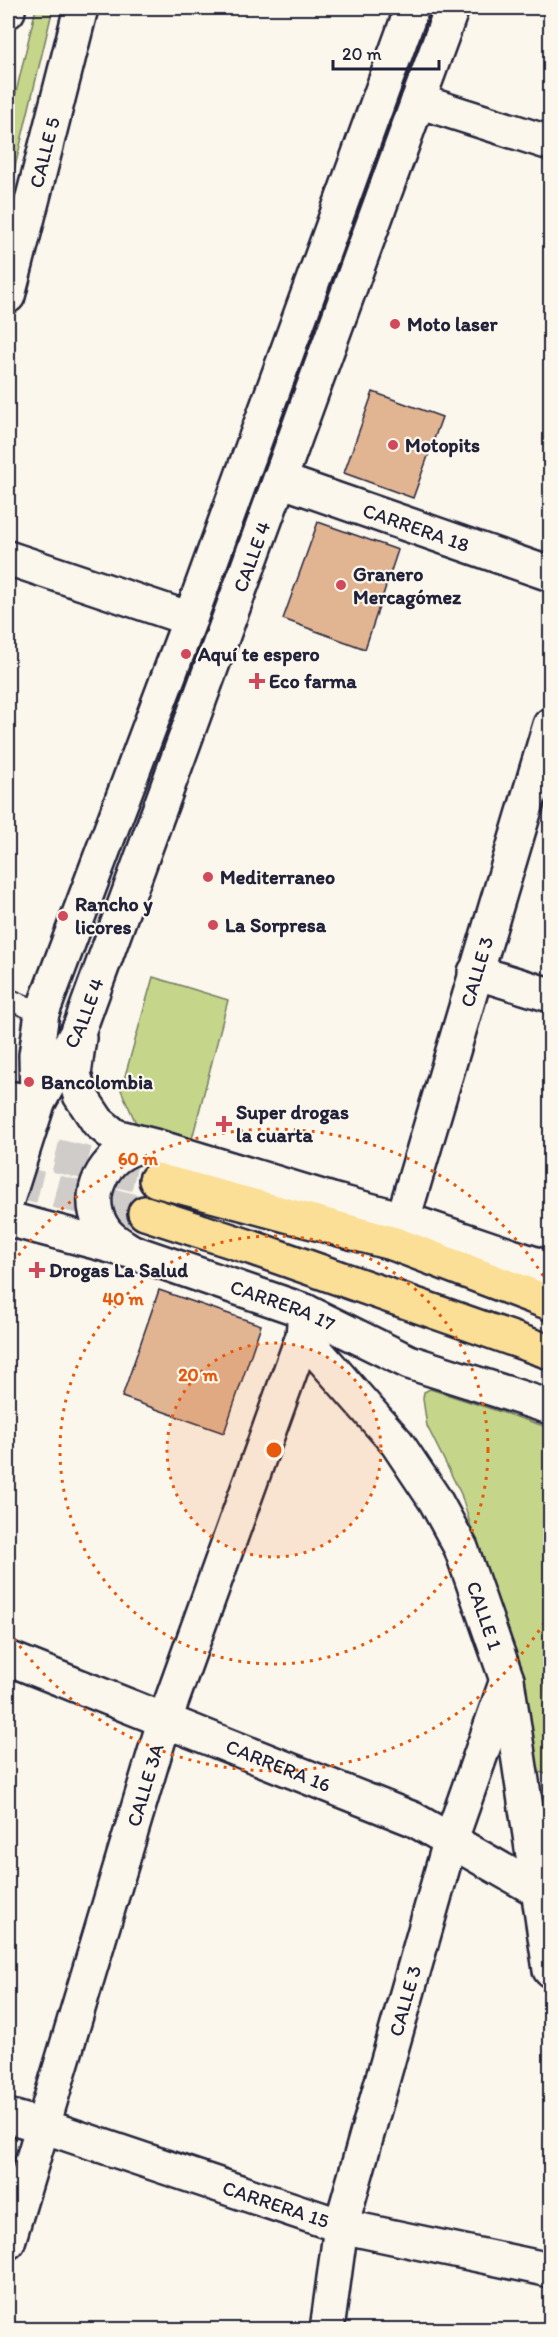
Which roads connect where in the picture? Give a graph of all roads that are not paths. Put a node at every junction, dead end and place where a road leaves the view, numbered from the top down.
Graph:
1 (81, 8) edge
2 (412, 8) edge
3 (452, 8) edge
4 (418, 101) junction
5 (550, 143) edge
6 (8, 296) edge
7 (280, 480) junction
8 (8, 558) edge
9 (550, 574) edge
10 (190, 619) junction
11 (550, 725) edge
12 (475, 972) junction
13 (550, 995) edge
14 (8, 999) edge
15 (42, 1013) junction
16 (80, 1027) junction
17 (23, 1100) edge
18 (159, 1147) junction
19 (156, 1180) tunnel mouth
20 (8, 1197) edge
21 (145, 1213) tunnel mouth
22 (8, 1219) edge
23 (403, 1219) junction
24 (130, 1251) junction
25 (550, 1269) edge
26 (550, 1303) edge
27 (304, 1323) junction
28 (550, 1352) edge
29 (550, 1407) edge
30 (8, 1659) edge
31 (507, 1680) junction
32 (164, 1722) junction
33 (450, 1842) junction
34 (545, 1891) edge
35 (550, 1970) edge
36 (8, 2116) edge
37 (43, 2126) junction
38 (341, 2226) junction
39 (8, 2241) edge
40 (550, 2270) edge
41 (327, 2330) edge

1 - 6 main road, CALLE 5
2 - 10 main road, CALLE 4
3 - 4 main road, CALLE 4
4 - 5 main road
4 - 7 main road, CALLE 4
7 - 9 main road, CARRERA 18
7 - 16 main road, CALLE 4
8 - 10 main road
10 - 15 main road, CALLE 4
11 - 12 main road, CALLE 3
12 - 13 main road
12 - 23 main road, CALLE 3
14 - 15 lane
15 - 17 main road, CALLE 4
16 - 17 main road, CALLE 4
16 - 18 main road
17 - 20 main road, CALLE 4
18 - 23 main road
18 - 24 main road
19 - 26 main road
21 - 28 main road
22 - 24 main road, CARRERA 17
23 - 25 main road
24 - 27 main road, CARRERA 17
27 - 29 main road, CARRERA 17
27 - 31 main road, CALLE 1
27 - 32 main road, CALLE 3A
30 - 32 main road, CARRERA 16
31 - 33 main road, CALLE 3
31 - 34 main road, CALLE 1
32 - 33 main road, CARRERA 16
32 - 37 main road, CALLE 3A
33 - 34 main road, CARRERA 16
33 - 38 main road, CALLE 3
34 - 35 main road, CALLE 1
36 - 37 main road, CARRERA 15
37 - 38 main road, CARRERA 15
37 - 39 main road, CALLE 3A
38 - 40 main road, CARRERA 15
38 - 41 main road, CALLE 3

